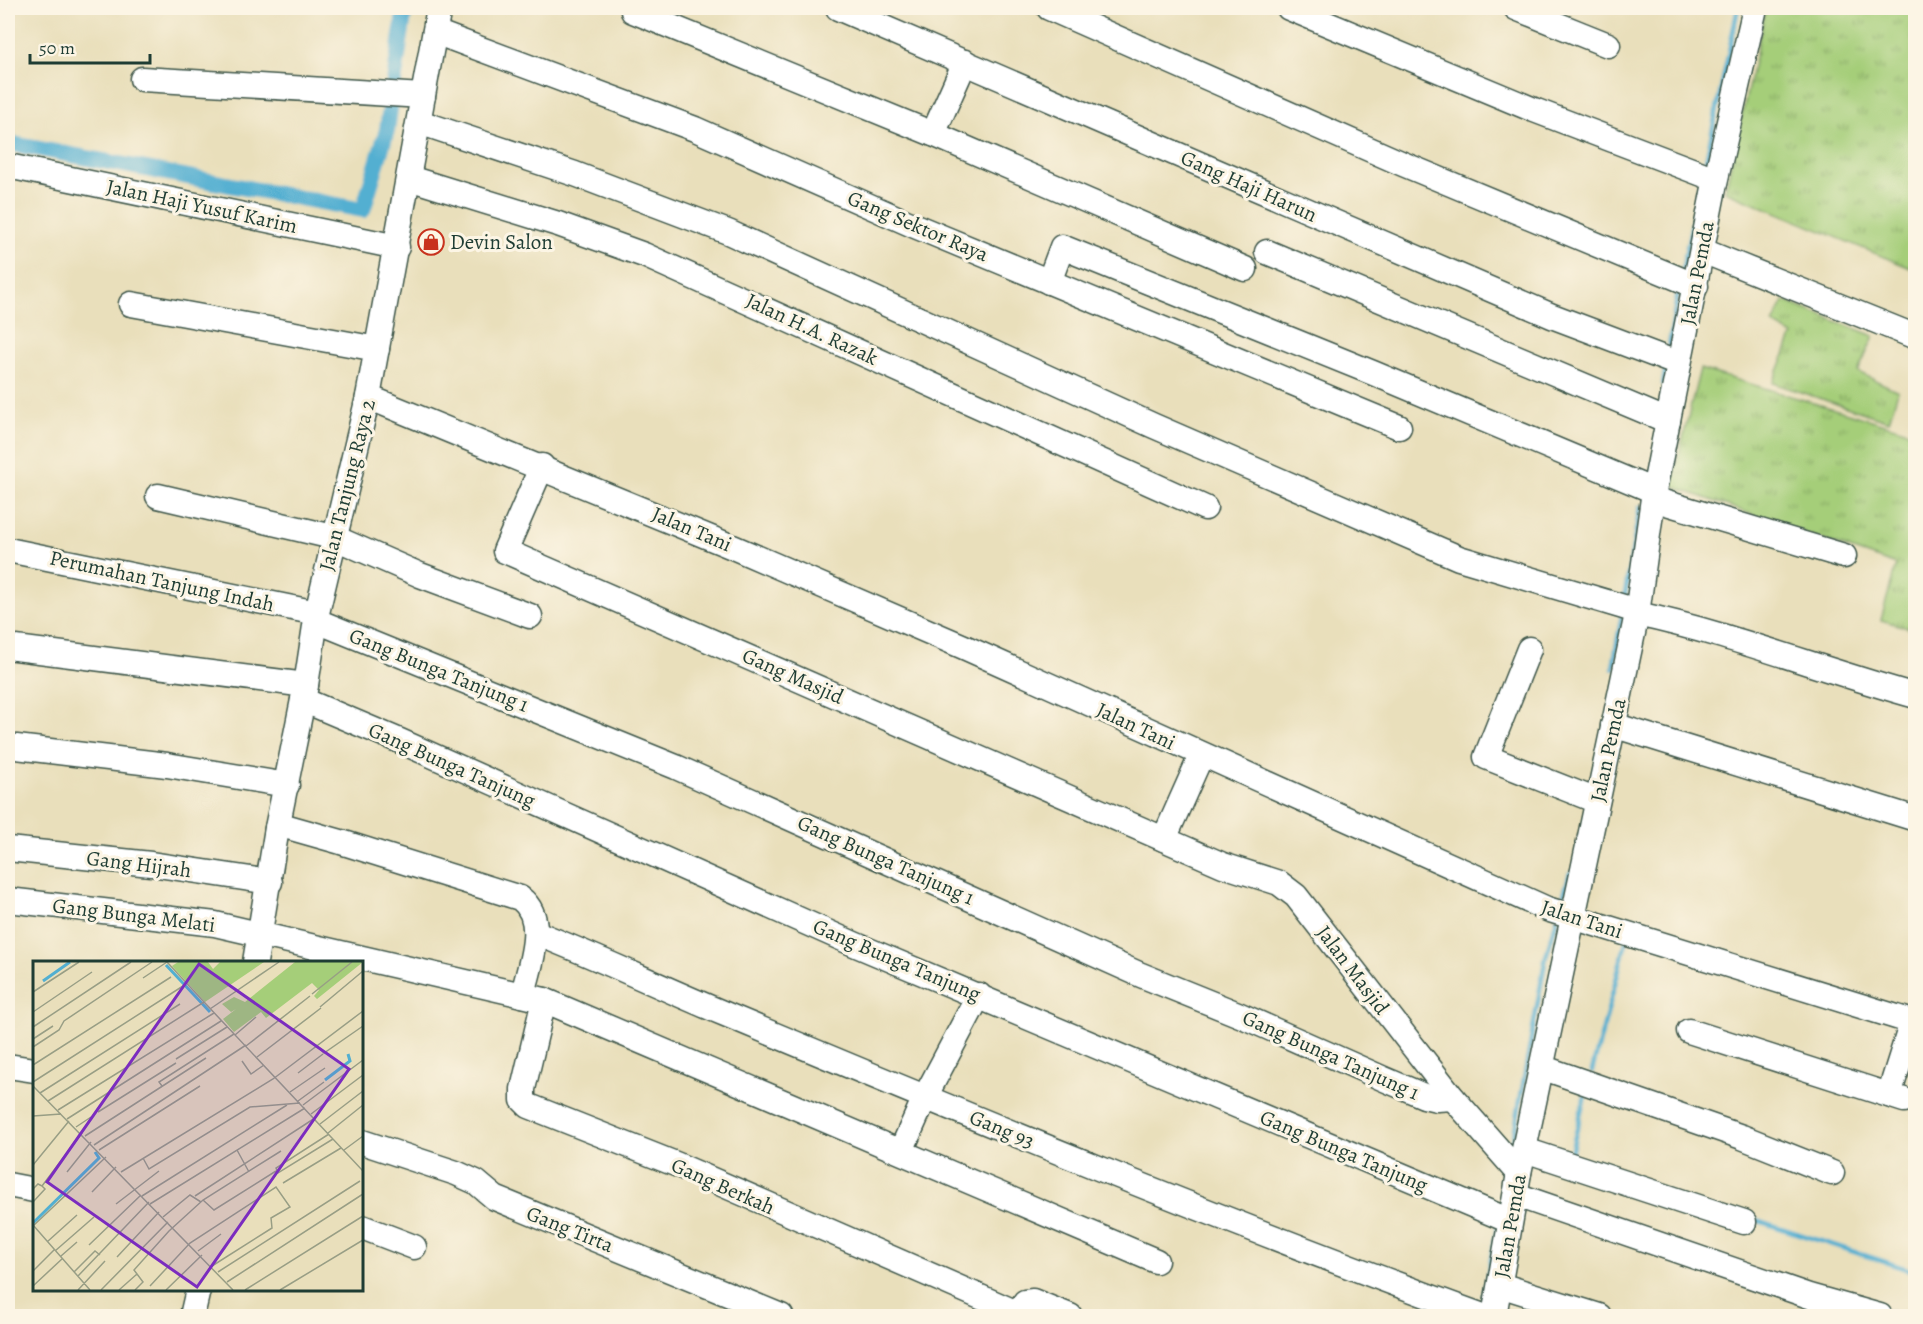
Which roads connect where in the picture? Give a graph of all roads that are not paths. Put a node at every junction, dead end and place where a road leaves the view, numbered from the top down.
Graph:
1 (439, 8) edge
2 (838, 8) edge
3 (1049, 8) edge
4 (1289, 8) edge
5 (1516, 8) edge
6 (1755, 8) edge
7 (633, 11) dead end
8 (435, 32) junction
9 (1608, 45) dead end
10 (964, 62) junction
11 (142, 79) dead end
12 (418, 96) junction
13 (419, 122) junction
14 (933, 134) junction
15 (8, 166) edge
16 (1706, 177) junction
17 (408, 178) junction
18 (397, 247) junction
19 (1703, 251) junction
20 (1267, 252) dead end
21 (1245, 269) dead end
22 (1048, 282) junction
23 (1696, 286) junction
24 (131, 304) dead end
25 (1916, 337) edge
26 (377, 349) junction
27 (1671, 361) junction
28 (368, 397) junction
29 (1660, 419) junction
30 (1400, 427) dead end
31 (542, 466) junction
32 (1649, 492) junction
33 (158, 496) dead end
34 (1204, 508) dead end
35 (333, 537) junction
36 (8, 550) edge
37 (1844, 556) dead end
38 (1630, 610) junction
39 (530, 616) dead end
40 (317, 617) junction
41 (8, 647) edge
42 (1529, 649) dead end
43 (304, 693) junction
44 (1916, 696) edge
45 (1613, 725) junction
46 (8, 746) edge
47 (1201, 756) junction
48 (287, 785) junction
49 (1597, 801) junction
50 (1916, 819) edge
51 (277, 828) junction
52 (1164, 839) junction
53 (8, 849) edge
54 (270, 882) junction
55 (8, 900) edge
56 (1562, 913) junction
57 (536, 933) junction
58 (260, 936) junction
59 (255, 961) edge
60 (979, 995) junction
61 (533, 998) junction
62 (1914, 1022) edge
63 (1689, 1031) dead end
64 (1909, 1060) edge
65 (8, 1066) edge
66 (1541, 1067) junction
67 (33, 1070) edge
68 (925, 1097) junction
69 (1453, 1098) junction
70 (1903, 1101) edge
71 (363, 1142) edge
72 (901, 1151) junction
73 (1516, 1169) junction
74 (1832, 1173) dead end
75 (8, 1185) edge
76 (33, 1190) edge
77 (1502, 1218) junction
78 (1744, 1222) dead end
79 (363, 1227) edge
80 (414, 1247) dead end
81 (1155, 1261) dead end
82 (1500, 1285) junction
83 (198, 1291) edge
84 (1017, 1315) edge
85 (1483, 1315) edge
86 (192, 1317) edge
87 (781, 1317) edge
88 (1070, 1317) edge
89 (1599, 1317) edge
90 (1880, 1317) edge

1 - 8 street, Jalan Tanjung Raya 2
2 - 10 street, Gang Haji Harun
3 - 23 street
4 - 16 street
5 - 9 street
6 - 16 street, Jalan Pemda
7 - 14 street
8 - 12 street, Jalan Tanjung Raya 2
8 - 22 street, Gang Sektor Raya
10 - 14 street
10 - 27 street, Gang Haji Harun
11 - 12 street
12 - 13 street, Jalan Tanjung Raya 2
13 - 17 street, Jalan Tanjung Raya 2
13 - 38 street
14 - 21 street
15 - 18 street, Jalan Haji Yusuf Karim
16 - 19 street, Jalan Pemda
17 - 18 street, Jalan Tanjung Raya 2
17 - 34 street, Jalan H.A. Razak
18 - 26 street, Jalan Tanjung Raya 2
19 - 23 street, Jalan Pemda
19 - 25 street
20 - 29 street
22 - 30 street, Gang Sektor Raya
22 - 32 street
23 - 27 street, Jalan Pemda
24 - 26 street
26 - 28 street, Jalan Tanjung Raya 2
27 - 29 street, Jalan Pemda
28 - 31 street, Jalan Tani
28 - 35 street, Jalan Tanjung Raya 2
29 - 32 street, Jalan Pemda
31 - 47 street, Jalan Tani
31 - 52 street, Gang Masjid
32 - 37 street
32 - 38 street, Jalan Pemda
33 - 35 street
35 - 39 street
35 - 40 street, Jalan Tanjung Raya 2
36 - 40 street, Perumahan Tanjung Indah
38 - 44 street
38 - 45 street, Jalan Pemda
40 - 43 street, Jalan Tanjung Raya 2
40 - 69 street, Gang Bunga Tanjung 1
41 - 43 street, Gang Bunga Tanjung
42 - 49 street
43 - 48 street, Jalan Tanjung Raya 2
43 - 60 street, Gang Bunga Tanjung
45 - 49 street, Jalan Pemda
45 - 50 street
46 - 48 street
47 - 52 street
47 - 56 street, Jalan Tani
48 - 51 street, Jalan Tanjung Raya 2
49 - 56 street, Jalan Pemda
51 - 54 street, Jalan Tanjung Raya 2
51 - 57 street
52 - 69 street, Jalan Masjid
53 - 54 street, Gang Hijrah
54 - 58 street, Jalan Tanjung Raya 2
55 - 58 street, Gang Bunga Melati
56 - 62 street, Jalan Tani
56 - 66 street, Jalan Pemda
57 - 61 street, Gang Berkah
57 - 68 street, Gang 93
58 - 59 street, Jalan Tanjung Raya 2
58 - 61 street, Gang Bunga Melati
60 - 68 street
60 - 77 street, Gang Bunga Tanjung
61 - 72 street, Gang Bunga Melati
61 - 84 street, Gang Berkah
62 - 64 street
63 - 70 street
64 - 70 street
65 - 67 street
66 - 73 street, Jalan Pemda
66 - 74 street
68 - 72 street
68 - 85 street, Gang 93
69 - 73 street, Jalan Masjid
71 - 87 street, Gang Tirta
72 - 81 street, Gang Bunga Melati
73 - 77 street, Jalan Pemda
73 - 78 street
73 - 90 street
75 - 76 street
77 - 82 street, Jalan Pemda
79 - 80 street
82 - 85 street, Jalan Pemda
82 - 89 street
83 - 86 street
84 - 88 street, Gang Berkah

